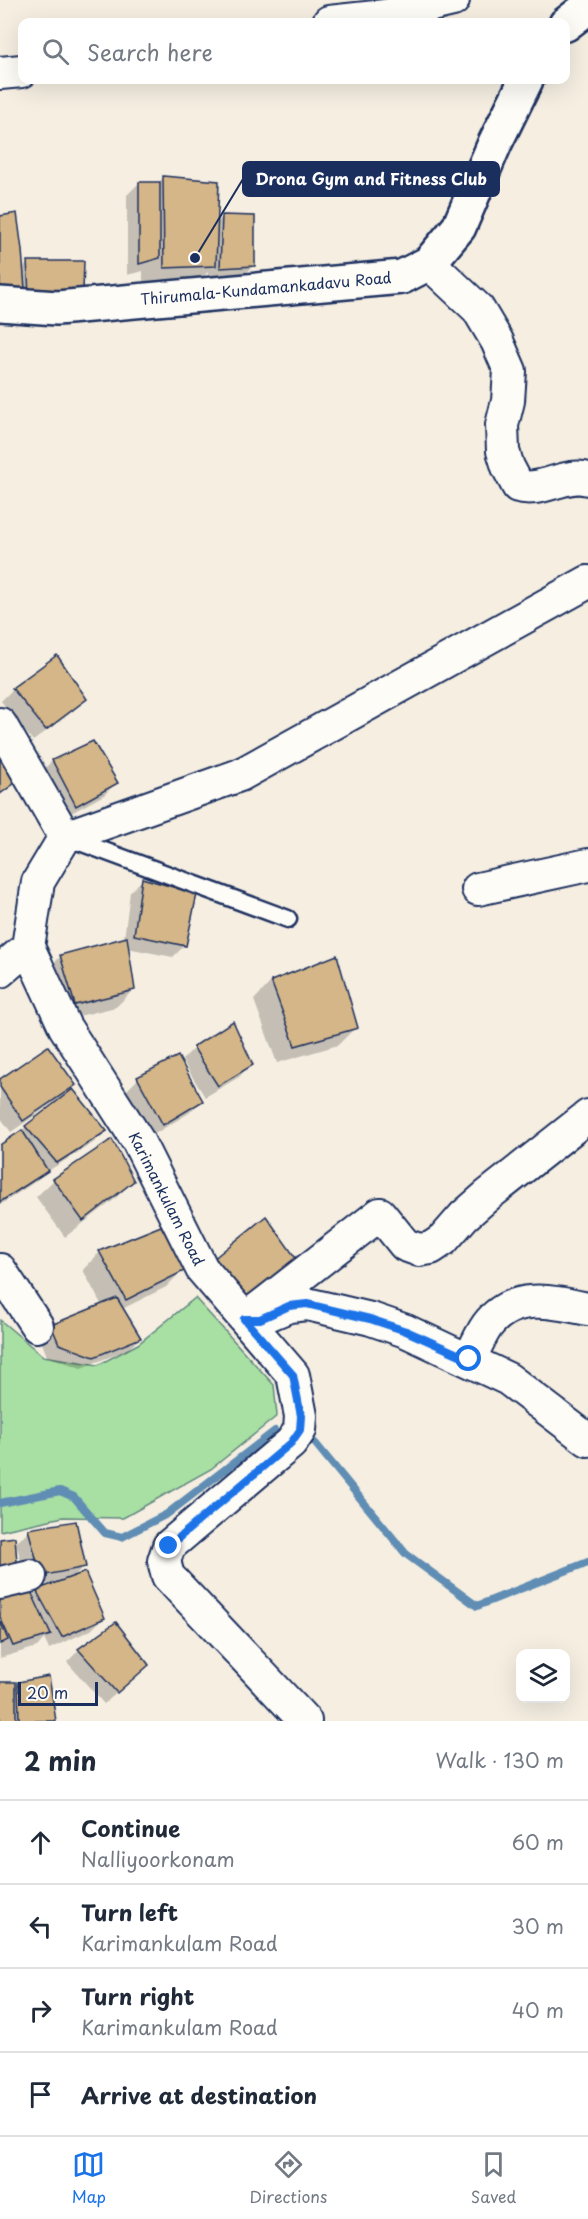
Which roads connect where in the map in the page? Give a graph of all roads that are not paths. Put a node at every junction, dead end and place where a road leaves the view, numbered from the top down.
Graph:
1 (453, 0) edge
2 (584, 0) edge
3 (588, 5) edge
4 (385, 8) edge
5 (345, 18) edge
6 (570, 21) edge
7 (18, 71) edge
8 (0, 73) edge
9 (524, 84) edge
10 (429, 263) junction
11 (0, 304) edge
12 (588, 479) edge
13 (588, 582) edge
14 (0, 724) edge
15 (65, 837) junction
16 (588, 865) edge
17 (478, 889) dead end
18 (288, 919) dead end
19 (28, 947) junction
20 (0, 971) edge
21 (588, 1116) edge
22 (0, 1270) edge
23 (588, 1309) edge
24 (244, 1319) junction
25 (37, 1326) dead end
26 (469, 1359) junction
27 (588, 1440) edge
28 (30, 1576) dead end
29 (0, 1583) edge
30 (306, 1721) edge

1 - 4 street
2 - 3 street
3 - 6 main road
4 - 5 street
7 - 8 street
9 - 10 main road, Thirumala-Kundamankadavu Road
10 - 11 main road, Thirumala-Kundamankadavu Road
10 - 12 street
13 - 15 street
14 - 15 street
15 - 18 lane
15 - 19 street
16 - 17 street
19 - 20 street
19 - 24 street, Karimankulam Road
21 - 24 street
22 - 25 street
23 - 26 street
24 - 26 street
24 - 30 street, Karimankulam Road
26 - 27 street
28 - 29 street

